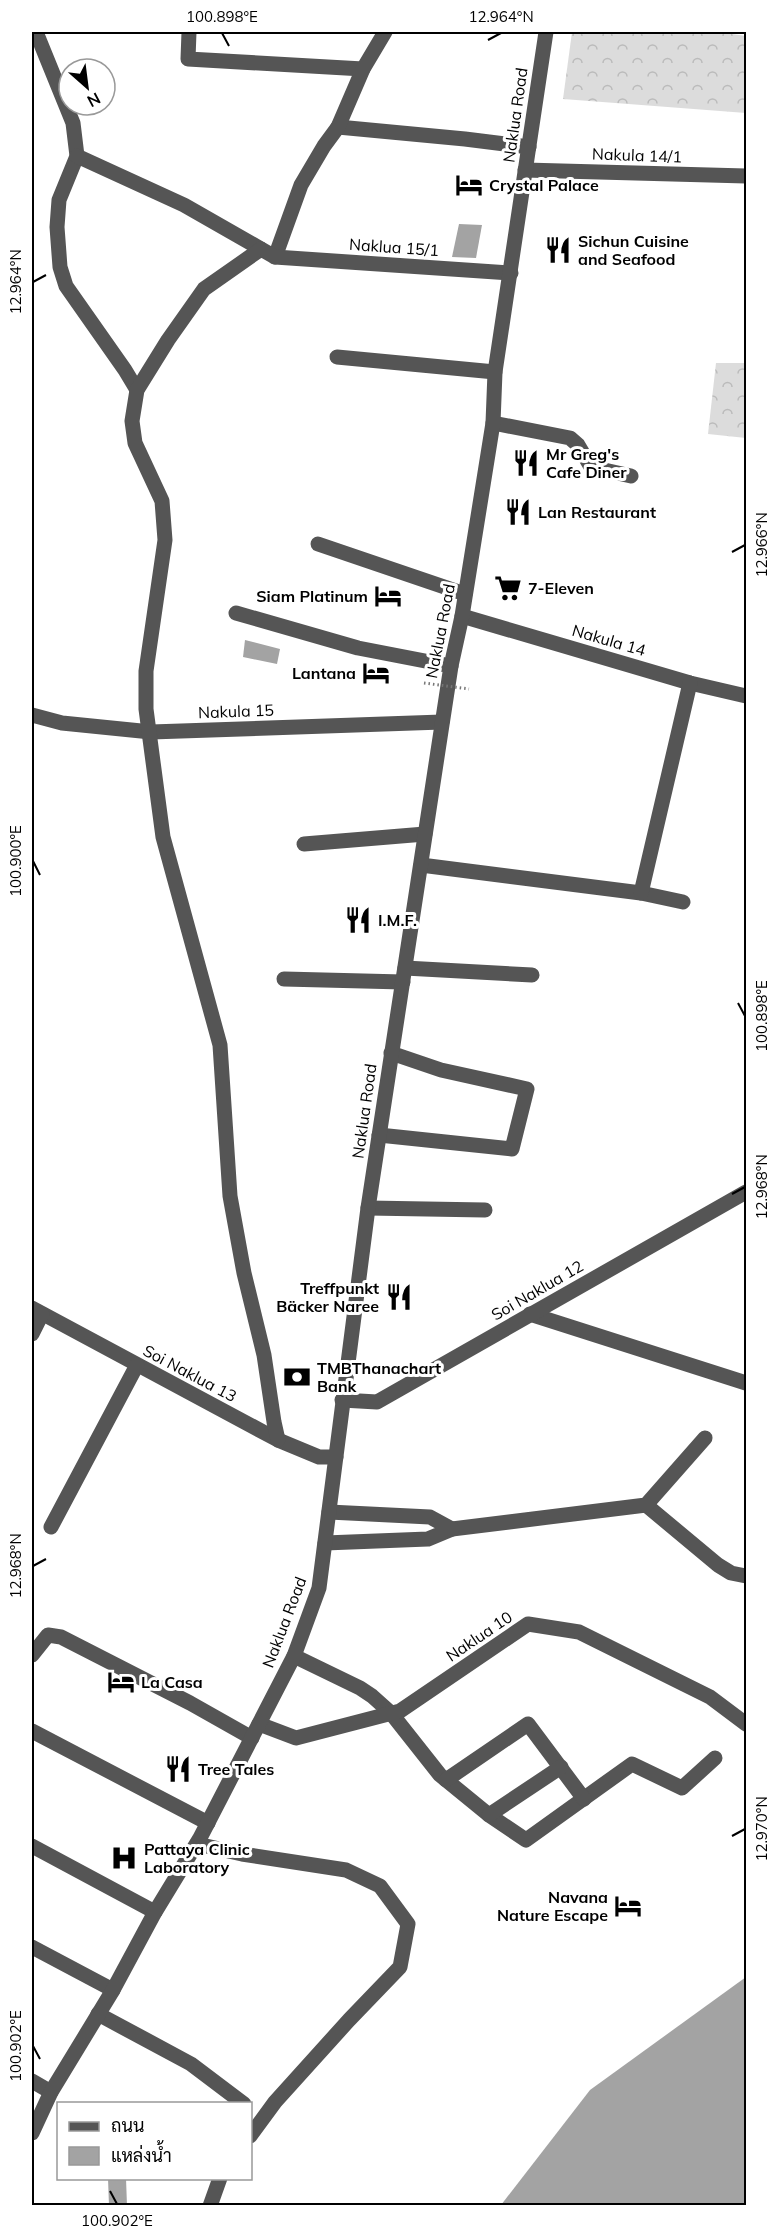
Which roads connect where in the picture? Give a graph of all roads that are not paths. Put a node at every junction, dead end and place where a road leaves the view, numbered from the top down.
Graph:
1 (36, 32) edge
2 (189, 32) edge
3 (385, 32) edge
4 (546, 32) edge
5 (363, 69) junction
6 (338, 127) junction
7 (529, 147) junction
8 (77, 156) junction
9 (525, 170) junction
10 (747, 176) edge
11 (261, 249) junction
12 (275, 257) junction
13 (510, 273) junction
14 (337, 357) dead end
15 (495, 372) junction
16 (137, 390) junction
17 (493, 423) junction
18 (631, 476) dead end
19 (318, 544) dead end
20 (465, 594) junction
21 (236, 613) dead end
22 (462, 616) junction
23 (451, 666) junction
24 (690, 683) junction
25 (747, 696) edge
26 (32, 715) edge
27 (442, 722) junction
28 (151, 732) junction
29 (425, 834) junction
30 (304, 844) dead end
31 (421, 865) junction
32 (641, 893) junction
33 (683, 902) dead end
34 (404, 975) junction
35 (532, 975) dead end
36 (284, 979) dead end
37 (391, 1053) junction
38 (379, 1135) junction
39 (747, 1192) edge
40 (368, 1208) junction
41 (485, 1210) dead end
42 (37, 1311) edge
43 (530, 1314) junction
44 (32, 1334) edge
45 (137, 1365) junction
46 (747, 1383) edge
47 (342, 1400) junction
48 (705, 1438) dead end
49 (278, 1440) junction
50 (336, 1457) junction
51 (646, 1504) junction
52 (329, 1512) junction
53 (51, 1527) dead end
54 (452, 1529) junction
55 (325, 1543) junction
56 (747, 1576) edge
57 (32, 1655) edge
58 (294, 1656) junction
59 (391, 1713) junction
60 (260, 1724) junction
61 (747, 1724) edge
62 (32, 1731) edge
63 (252, 1738) junction
64 (715, 1758) dead end
65 (561, 1767) junction
66 (446, 1780) junction
67 (584, 1799) junction
68 (489, 1815) junction
69 (208, 1823) junction
70 (197, 1844) junction
71 (32, 1846) edge
72 (155, 1912) junction
73 (32, 1947) edge
74 (113, 1990) junction
75 (98, 2014) junction
76 (32, 2081) edge
77 (51, 2092) junction
78 (243, 2102) edge
79 (252, 2109) edge
80 (264, 2118) junction
81 (32, 2133) edge
82 (252, 2133) edge
83 (219, 2180) edge
84 (210, 2205) edge

1 - 8 street
2 - 5 street
3 - 5 street
4 - 7 street, Naklua Road
5 - 6 street
6 - 7 street
6 - 12 street
7 - 9 street, Naklua Road
8 - 11 street
8 - 16 street
9 - 10 street, Nakula 14/1
9 - 13 street, Naklua Road
11 - 12 street
11 - 16 street
12 - 13 street, Naklua 15/1
13 - 15 street, Naklua Road
14 - 15 street
15 - 17 street, Naklua Road
16 - 28 street
17 - 18 street
17 - 20 street, Naklua Road
19 - 20 street
20 - 22 street, Naklua Road
21 - 23 street
22 - 23 street, Naklua Road
22 - 24 street, Nakula 14
23 - 27 street, Naklua Road
24 - 25 street, Nakula 14
24 - 32 street
26 - 28 street, Nakula 15
27 - 28 street, Nakula 15
27 - 29 street, Naklua Road
28 - 49 street
29 - 30 street
29 - 31 street, Naklua Road
31 - 32 street
31 - 34 street, Naklua Road
32 - 33 street
34 - 35 street
34 - 36 street
34 - 37 street, Naklua Road
37 - 38 street, Naklua Road
37 - 38 street
38 - 40 street, Naklua Road
39 - 43 street, Soi Naklua 12
40 - 41 street
40 - 47 street, Naklua Road
42 - 44 street
42 - 45 street, Soi Naklua 13
43 - 46 street
43 - 47 street, Soi Naklua 12
45 - 49 street, Soi Naklua 13
45 - 53 street
47 - 50 street, Naklua Road
48 - 51 street
49 - 50 street, Soi Naklua 13
50 - 52 street, Naklua Road
51 - 54 street
51 - 56 street
52 - 54 street
52 - 55 street, Naklua Road
54 - 55 street
55 - 58 street, Naklua Road
57 - 63 street
58 - 59 street
58 - 60 street, Naklua Road
59 - 60 street, Naklua 10
59 - 61 street, Naklua 10
59 - 66 street
60 - 63 street, Naklua Road
62 - 69 street
63 - 69 street, Naklua Road
64 - 67 street
65 - 66 street
65 - 67 street
65 - 68 street
66 - 68 street
67 - 68 street
69 - 70 street, Naklua Road
70 - 72 street, Naklua Road
70 - 80 street
71 - 72 street
72 - 74 street, Naklua Road
73 - 74 street
74 - 75 street, Naklua Road
75 - 77 street, Naklua Road
75 - 78 street
76 - 77 street
77 - 81 street, Naklua Road
79 - 80 street
80 - 82 street
83 - 84 street

